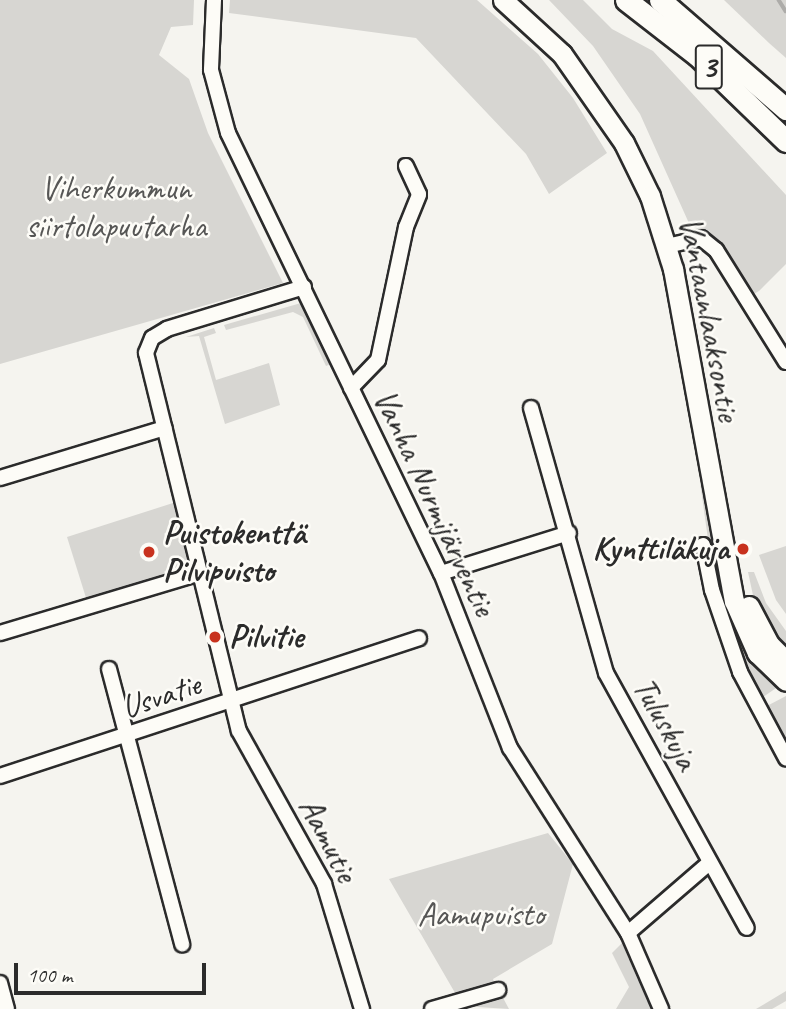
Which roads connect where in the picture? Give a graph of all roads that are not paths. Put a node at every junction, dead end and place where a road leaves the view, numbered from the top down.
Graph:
1 (214, 0) edge
2 (503, 0) edge
3 (626, 0) edge
4 (660, 0) edge
5 (707, 37) junction
6 (786, 96) edge
7 (786, 109) edge
8 (786, 141) edge
9 (406, 166) dead end
10 (667, 246) junction
11 (304, 287) junction
12 (786, 362) edge
13 (351, 388) junction
14 (531, 408) dead end
15 (165, 428) junction
16 (0, 478) edge
17 (569, 533) junction
18 (703, 545) dead end
19 (200, 573) junction
20 (440, 573) junction
21 (733, 574) junction
22 (0, 634) edge
23 (419, 638) dead end
24 (786, 661) edge
25 (109, 669) dead end
26 (786, 681) edge
27 (231, 702) junction
28 (125, 737) junction
29 (785, 755) edge
30 (0, 776) edge
31 (709, 863) junction
32 (747, 928) dead end
33 (628, 933) junction
34 (182, 944) dead end
35 (0, 984) edge
36 (498, 990) dead end
37 (7, 1009) edge
38 (362, 1009) edge
39 (432, 1009) edge
40 (661, 1009) edge

1 - 11 street, Vanha Nurmijärventie
2 - 10 main road, Vantaanlaaksontie
3 - 8 highway, 3
4 - 5 highway, 3
5 - 6 highway
5 - 7 highway, 3
9 - 13 street
10 - 12 street
10 - 21 main road, Vantaanlaaksontie
11 - 13 street, Vanha Nurmijärventie
11 - 15 street, Aamutie
13 - 20 street, Vanha Nurmijärventie
14 - 17 street, Tuluskuja
15 - 16 street
15 - 19 street, Aamutie
17 - 20 street
17 - 31 street, Tuluskuja
18 - 29 street
19 - 22 street
19 - 27 street, Aamutie
20 - 33 street, Vanha Nurmijärventie
21 - 24 main road, Vantaanlaaksontie
21 - 26 main road, Vantaanlaaksontie
23 - 27 street, Usvatie
25 - 28 street
27 - 28 street, Usvatie
27 - 38 street, Aamutie
28 - 30 street, Usvatie
28 - 34 street
31 - 32 street, Tuluskuja
31 - 33 street
33 - 40 street, Vanha Nurmijärventie
35 - 37 street
36 - 39 street

